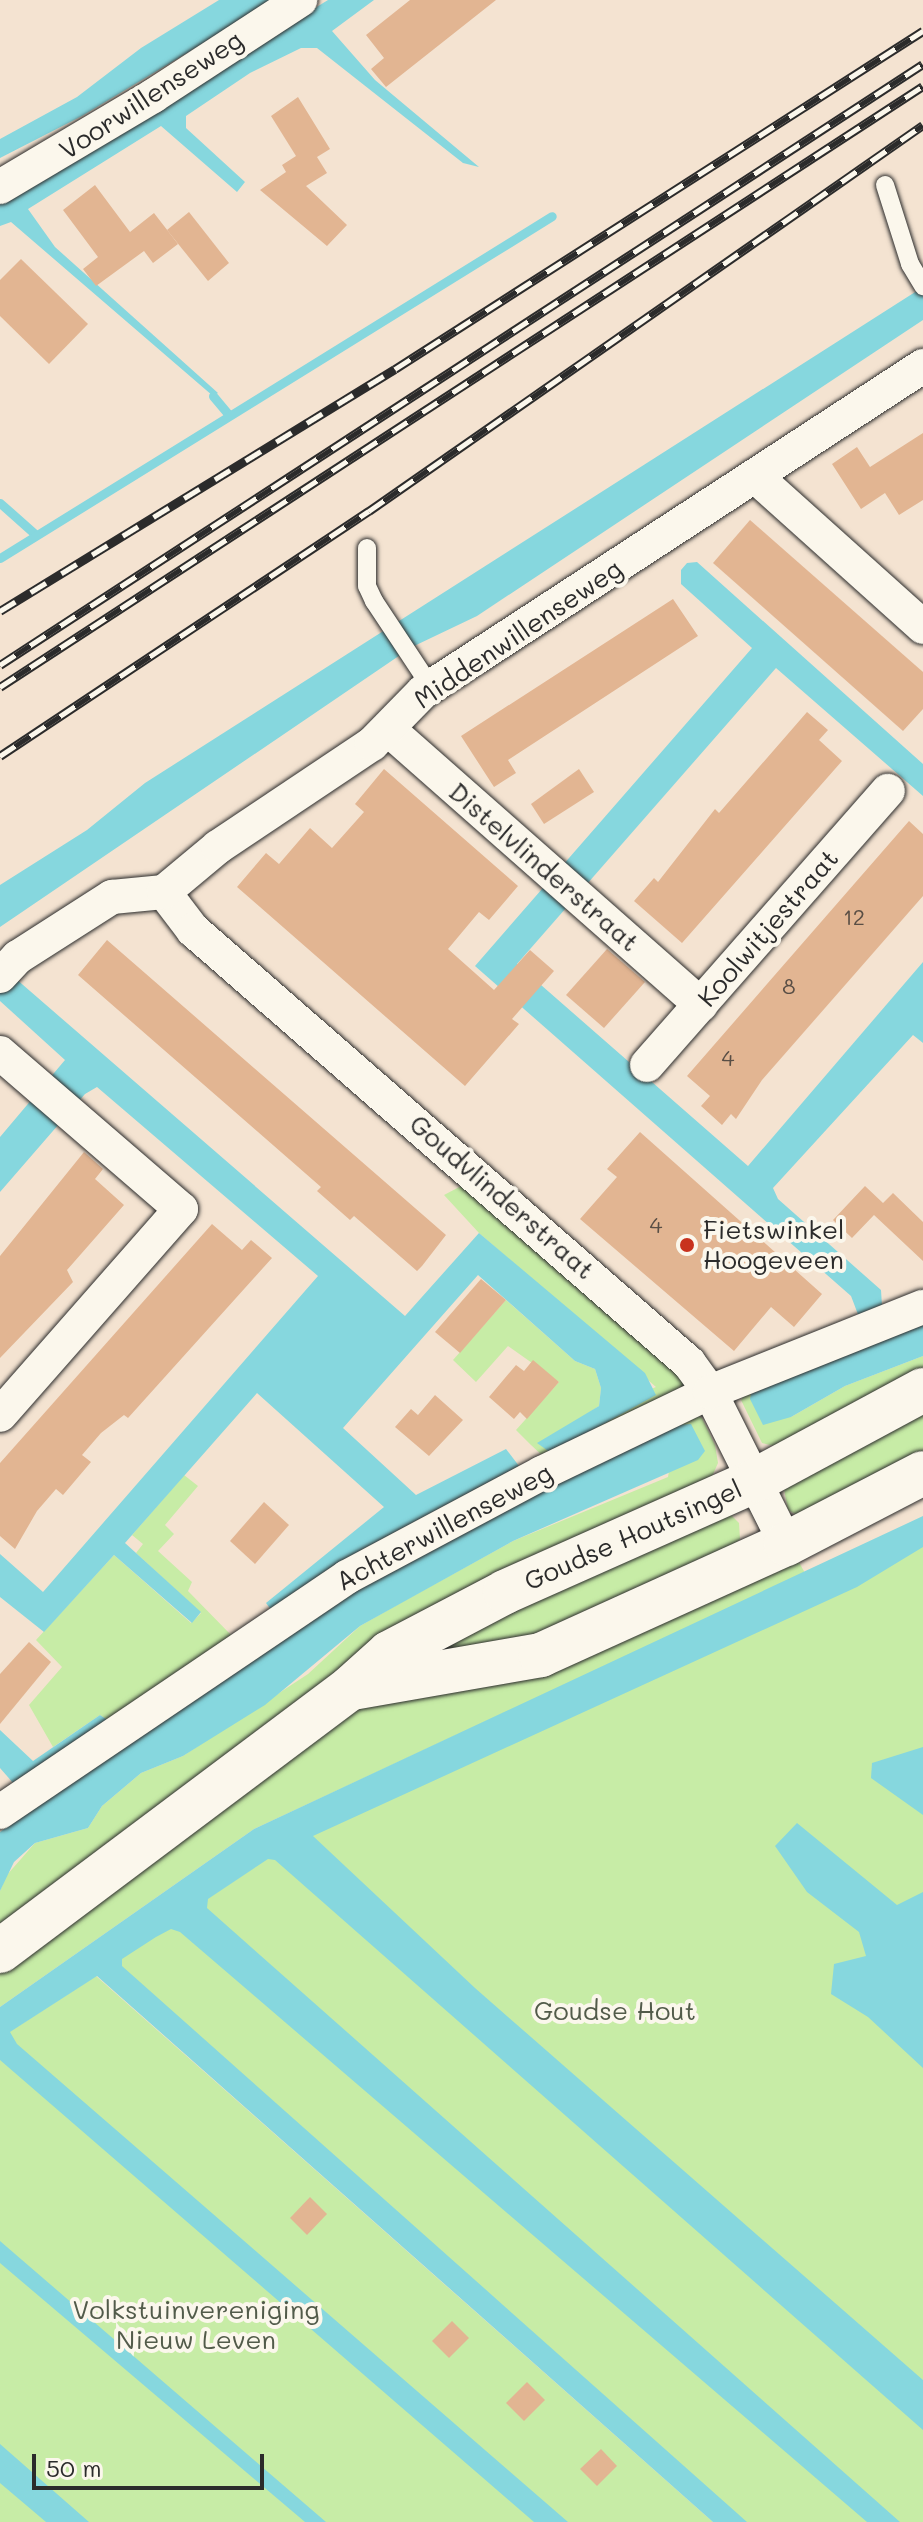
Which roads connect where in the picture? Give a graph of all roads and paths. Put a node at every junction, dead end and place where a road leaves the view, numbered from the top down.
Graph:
1 (300, 0) edge
2 (885, 185) dead end
3 (0, 187) edge
4 (921, 284) edge
5 (923, 366) edge
6 (755, 476) junction
7 (367, 548) dead end
8 (923, 627) edge
9 (431, 687) junction
10 (388, 729) junction
11 (888, 791) dead end
12 (164, 892) junction
13 (5, 971) edge
14 (701, 1005) junction
15 (0, 1053) edge
16 (647, 1065) dead end
17 (923, 1307) edge
18 (923, 1390) edge
19 (710, 1392) junction
20 (0, 1415) edge
21 (923, 1473) edge
22 (756, 1480) junction
23 (786, 1544) junction
24 (350, 1688) junction
25 (0, 1812) edge
26 (0, 1951) edge

1 - 3 street, Voorwillenseweg
2 - 4 lane
5 - 6 street, Middenwillenseweg
6 - 8 street
6 - 9 street, Middenwillenseweg
7 - 9 lane
9 - 10 street, Middenwillenseweg
10 - 12 street, Middenwillenseweg
10 - 14 street, Distelvlinderstraat
11 - 14 street, Koolwitjestraat
12 - 13 street
12 - 19 street, Goudvlinderstraat
14 - 16 street, Koolwitjestraat
15 - 20 street
17 - 19 street, Achterwillenseweg
18 - 22 main road, Goudse Houtsingel
19 - 22 street, Goudvlinderstraat
19 - 25 street, Achterwillenseweg
21 - 23 main road, Goudse Houtsingel
22 - 23 street, Goudvlinderstraat
22 - 24 main road, Goudse Houtsingel
23 - 24 main road, Goudse Houtsingel
24 - 26 main road, Goudse Houtsingel

